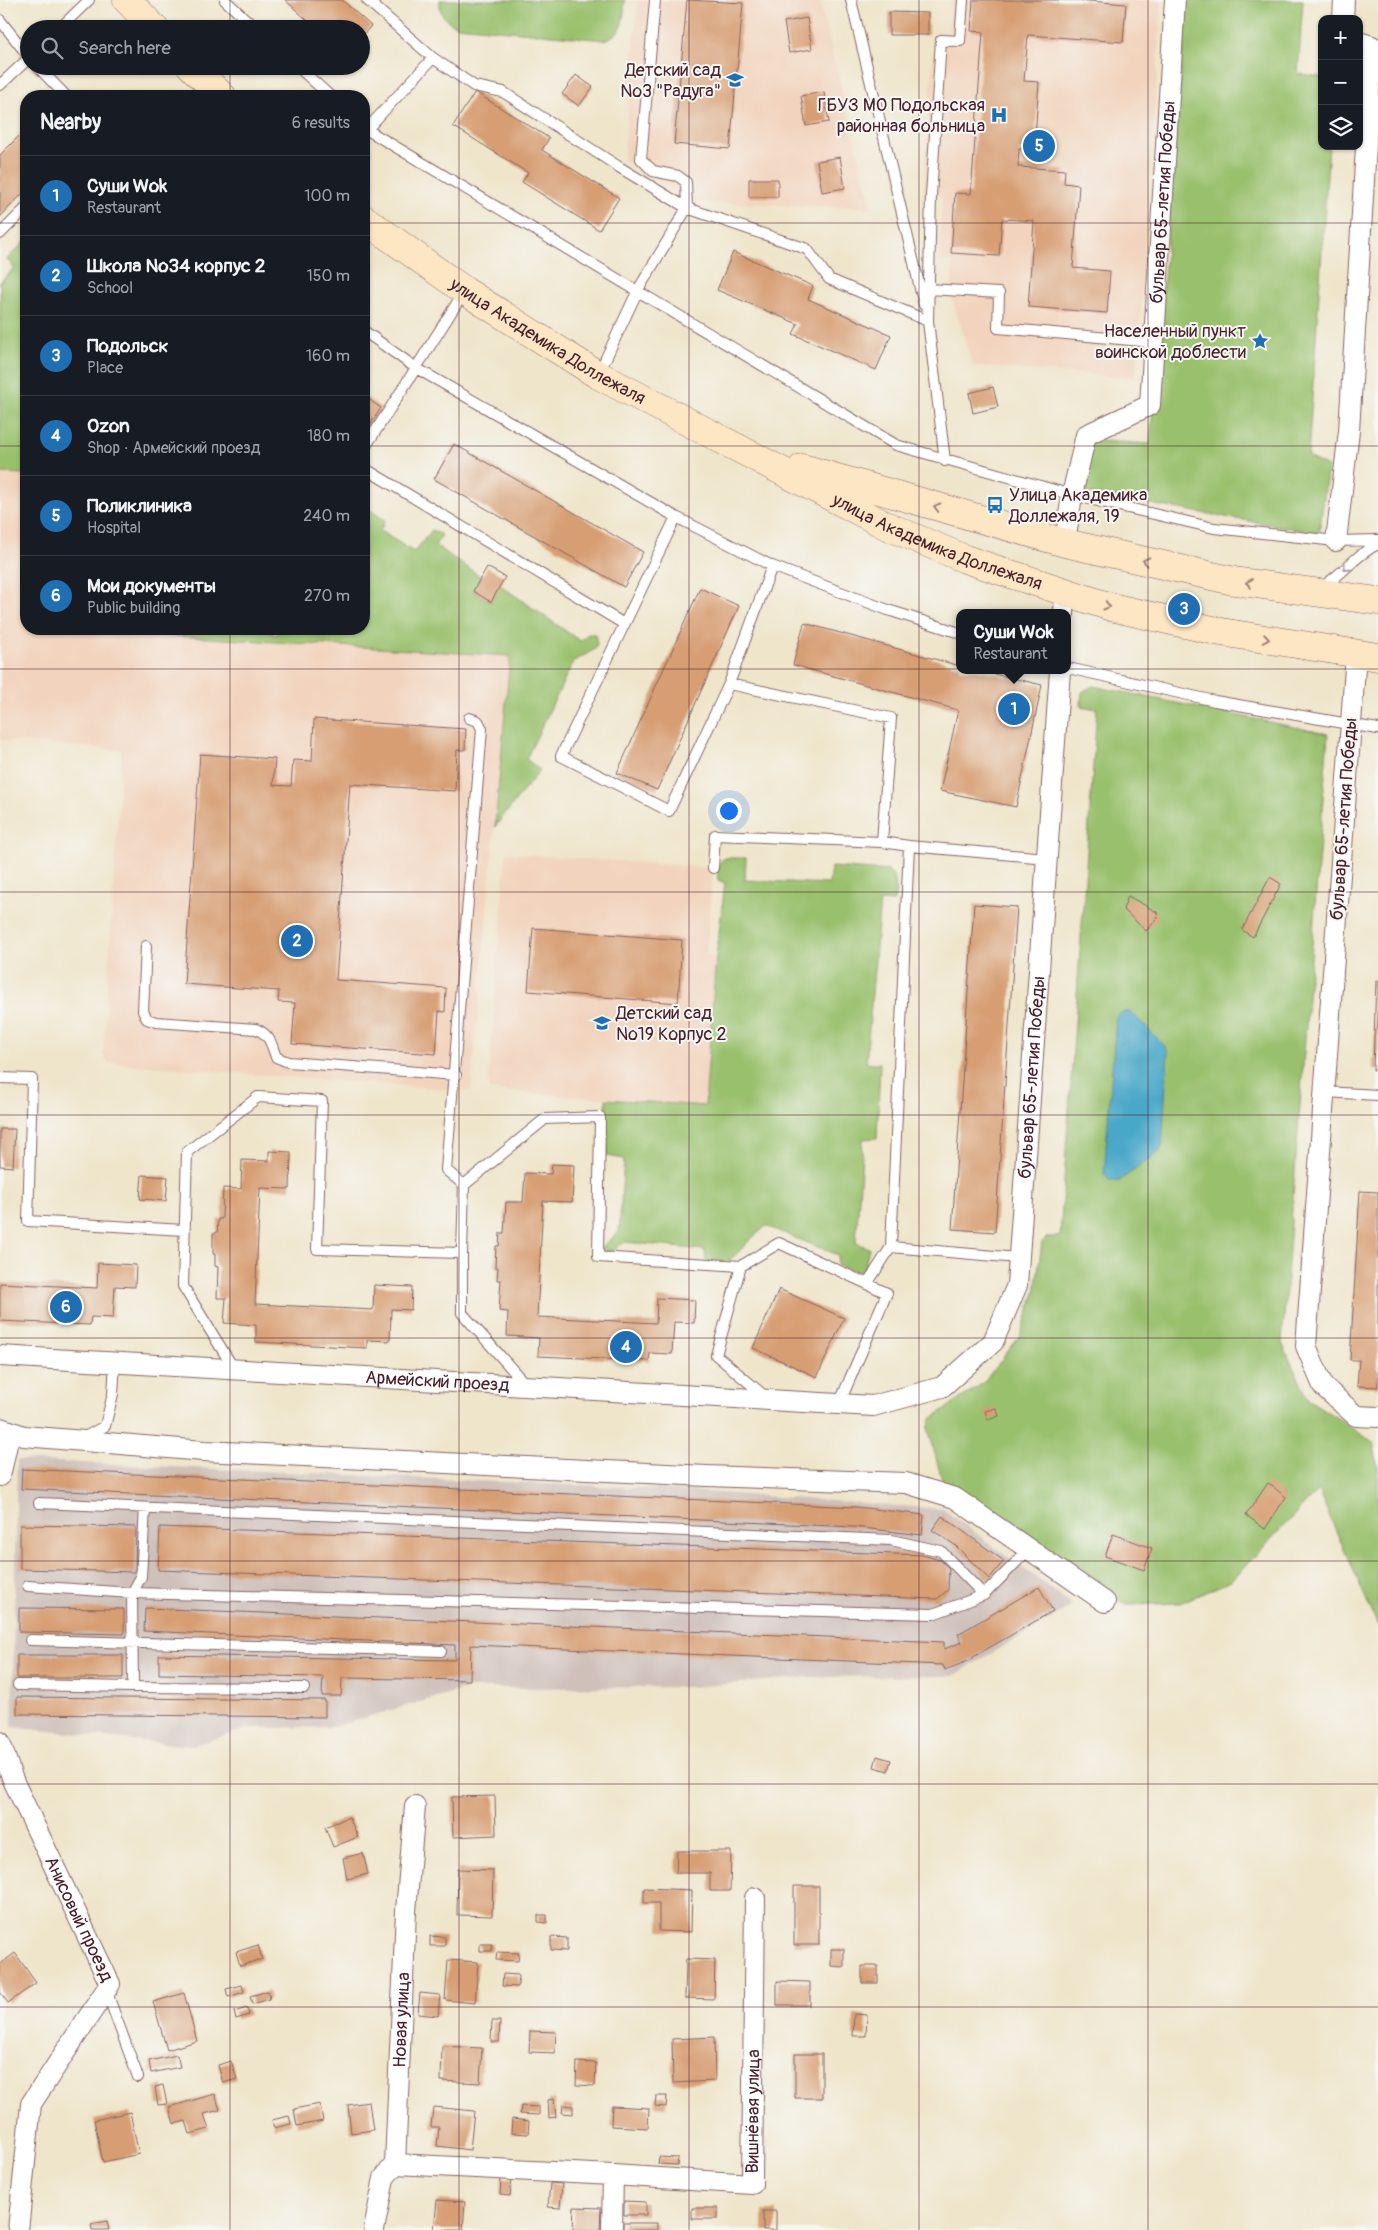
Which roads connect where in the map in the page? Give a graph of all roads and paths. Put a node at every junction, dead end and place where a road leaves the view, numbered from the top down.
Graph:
1 (89, 0) edge
2 (127, 0) edge
3 (225, 0) edge
4 (367, 0) edge
5 (655, 0) edge
6 (851, 0) edge
7 (963, 0) edge
8 (1175, 0) edge
9 (1344, 0) edge
10 (1343, 15) edge
11 (0, 20) edge
12 (68, 20) edge
13 (146, 20) edge
14 (246, 20) edge
15 (1370, 45) edge
16 (20, 46) edge
17 (433, 58) junction
18 (20, 66) edge
19 (46, 75) edge
20 (200, 75) edge
21 (307, 75) edge
22 (0, 85) edge
23 (60, 90) edge
24 (216, 90) edge
25 (323, 90) edge
26 (370, 124) edge
27 (370, 132) edge
28 (687, 208) junction
29 (20, 215) edge
30 (370, 223) edge
31 (0, 234) edge
32 (638, 290) junction
33 (928, 290) junction
34 (464, 291) junction
35 (928, 321) junction
36 (370, 335) edge
37 (1153, 342) junction
38 (416, 368) junction
39 (598, 375) junction
40 (370, 440) edge
41 (741, 450) junction
42 (945, 461) junction
43 (370, 472) edge
44 (1072, 495) junction
45 (676, 517) junction
46 (975, 517) junction
47 (1378, 540) edge
48 (1336, 541) junction
49 (1065, 543) junction
50 (1378, 544) edge
51 (965, 559) junction
52 (772, 566) junction
53 (1315, 592) junction
54 (1378, 601) edge
55 (1064, 603) edge
56 (624, 624) junction
57 (956, 632) edge
58 (1367, 655) edge
59 (1071, 669) edge
60 (1060, 674) edge
61 (729, 684) junction
62 (469, 718) dead end
63 (1350, 724) junction
64 (1378, 729) edge
65 (882, 842) junction
66 (909, 846) junction
67 (1046, 858) junction
68 (713, 868) dead end
69 (146, 946) dead end
70 (456, 1075) junction
71 (0, 1078) edge
72 (1324, 1092) junction
73 (1378, 1095) edge
74 (464, 1185) junction
75 (184, 1230) junction
76 (891, 1247) junction
77 (462, 1253) junction
78 (1018, 1258) junction
79 (741, 1266) junction
80 (867, 1284) junction
81 (0, 1356) edge
82 (115, 1362) junction
83 (234, 1369) junction
84 (528, 1386) junction
85 (770, 1400) junction
86 (839, 1404) junction
87 (873, 1406) joint
88 (1378, 1417) edge
89 (4, 1438) edge
90 (77, 1440) junction
91 (0, 1476) edge
92 (40, 1503) dead end
93 (145, 1508) junction
94 (1028, 1550) junction
95 (28, 1586) dead end
96 (132, 1593) junction
97 (984, 1595) junction
98 (1105, 1602) dead end
99 (30, 1640) dead end
100 (132, 1642) junction
101 (441, 1651) dead end
102 (18, 1685) dead end
103 (133, 1687) junction
104 (304, 1688) dead end
105 (0, 1742) edge
106 (415, 1806) dead end
107 (755, 1898) dead end
108 (106, 1990) junction
109 (138, 2077) dead end
110 (395, 2164) junction
111 (613, 2175) junction
112 (18, 2230) edge
113 (374, 2230) edge
114 (612, 2230) edge

1 - 12 lane
2 - 13 main road
3 - 14 lane
4 - 17 lane
5 - 28 lane
6 - 35 lane
7 - 33 lane
8 - 37 street, бульвар 65-летия Победы
9 - 10 street
11 - 16 lane
15 - 48 street
17 - 26 lane
17 - 28 lane
18 - 22 lane
19 - 23 lane
20 - 24 main road
21 - 25 lane
27 - 32 lane
28 - 32 lane
28 - 35 lane
29 - 31 lane
30 - 34 main road, улица Академика Доллежаля
32 - 39 lane
32 - 42 lane
33 - 35 lane
33 - 37 lane
34 - 38 lane
34 - 39 main road, улица Академика Доллежаля
35 - 42 lane
36 - 38 lane
37 - 44 street, бульвар 65-летия Победы
38 - 40 lane
38 - 45 lane
39 - 41 main road, улица Академика Доллежаля
46 -> 41 main road, улица Академика Доллежаля
41 - 51 main road, улица Академика Доллежаля
42 - 44 lane
43 - 56 lane
44 - 48 lane
44 - 49 street, бульвар 65-летия Победы
45 - 52 lane
45 - 56 lane
46 - 49 main road, улица Академика Доллежаля
46 - 51 main road
47 - 48 lane
53 -> 49 main road, улица Академика Доллежаля
50 -> 53 lane
51 - 55 main road, улица Академика Доллежаля
52 - 57 lane
52 - 61 lane
53 - 54 main road, улица Академика Доллежаля
55 -> 58 main road, улица Академика Доллежаля
56 - 61 lane
58 - 63 street, бульвар 65-летия Победы
59 - 63 lane
60 - 67 street, бульвар 65-летия Победы
61 - 65 lane
62 - 70 lane
63 - 64 lane
63 - 72 street, бульвар 65-летия Победы
65 - 66 lane
65 - 68 lane
66 - 67 lane
66 - 76 lane
67 - 78 street, бульвар 65-летия Победы
69 - 70 lane
70 - 74 lane
71 - 75 lane
72 - 73 lane
72 - 88 street, бульвар 65-летия Победы
74 - 77 lane
74 - 79 lane
75 - 77 lane
75 - 83 lane
76 - 78 lane
76 - 80 lane
77 - 84 lane
78 - 87 street, бульвар 65-летия Победы
79 - 80 lane
79 - 85 lane
80 - 86 lane
81 - 82 street, Армейский проезд
82 - 83 street, Армейский проезд
82 - 90 lane
83 - 84 street, Армейский проезд
84 - 85 street, Армейский проезд
85 - 86 street, Армейский проезд
86 - 87 street, Армейский проезд
89 - 90 street
89 - 91 street
90 - 94 street
92 - 93 lane
93 - 96 lane
93 - 97 lane
94 - 97 lane
94 - 98 street
95 - 96 lane
96 - 97 lane
96 - 100 lane
99 - 100 lane
100 - 101 lane
100 - 103 lane
102 - 103 lane
103 - 104 lane
105 - 108 street, Анисовый проезд
106 - 110 street, Новая улица
107 - 111 street, Вишнёвая улица
108 - 109 lane
108 - 112 street, Анисовый проезд
110 - 111 street, Вишнёвая улица
110 - 113 street, Новая улица
111 - 114 street

